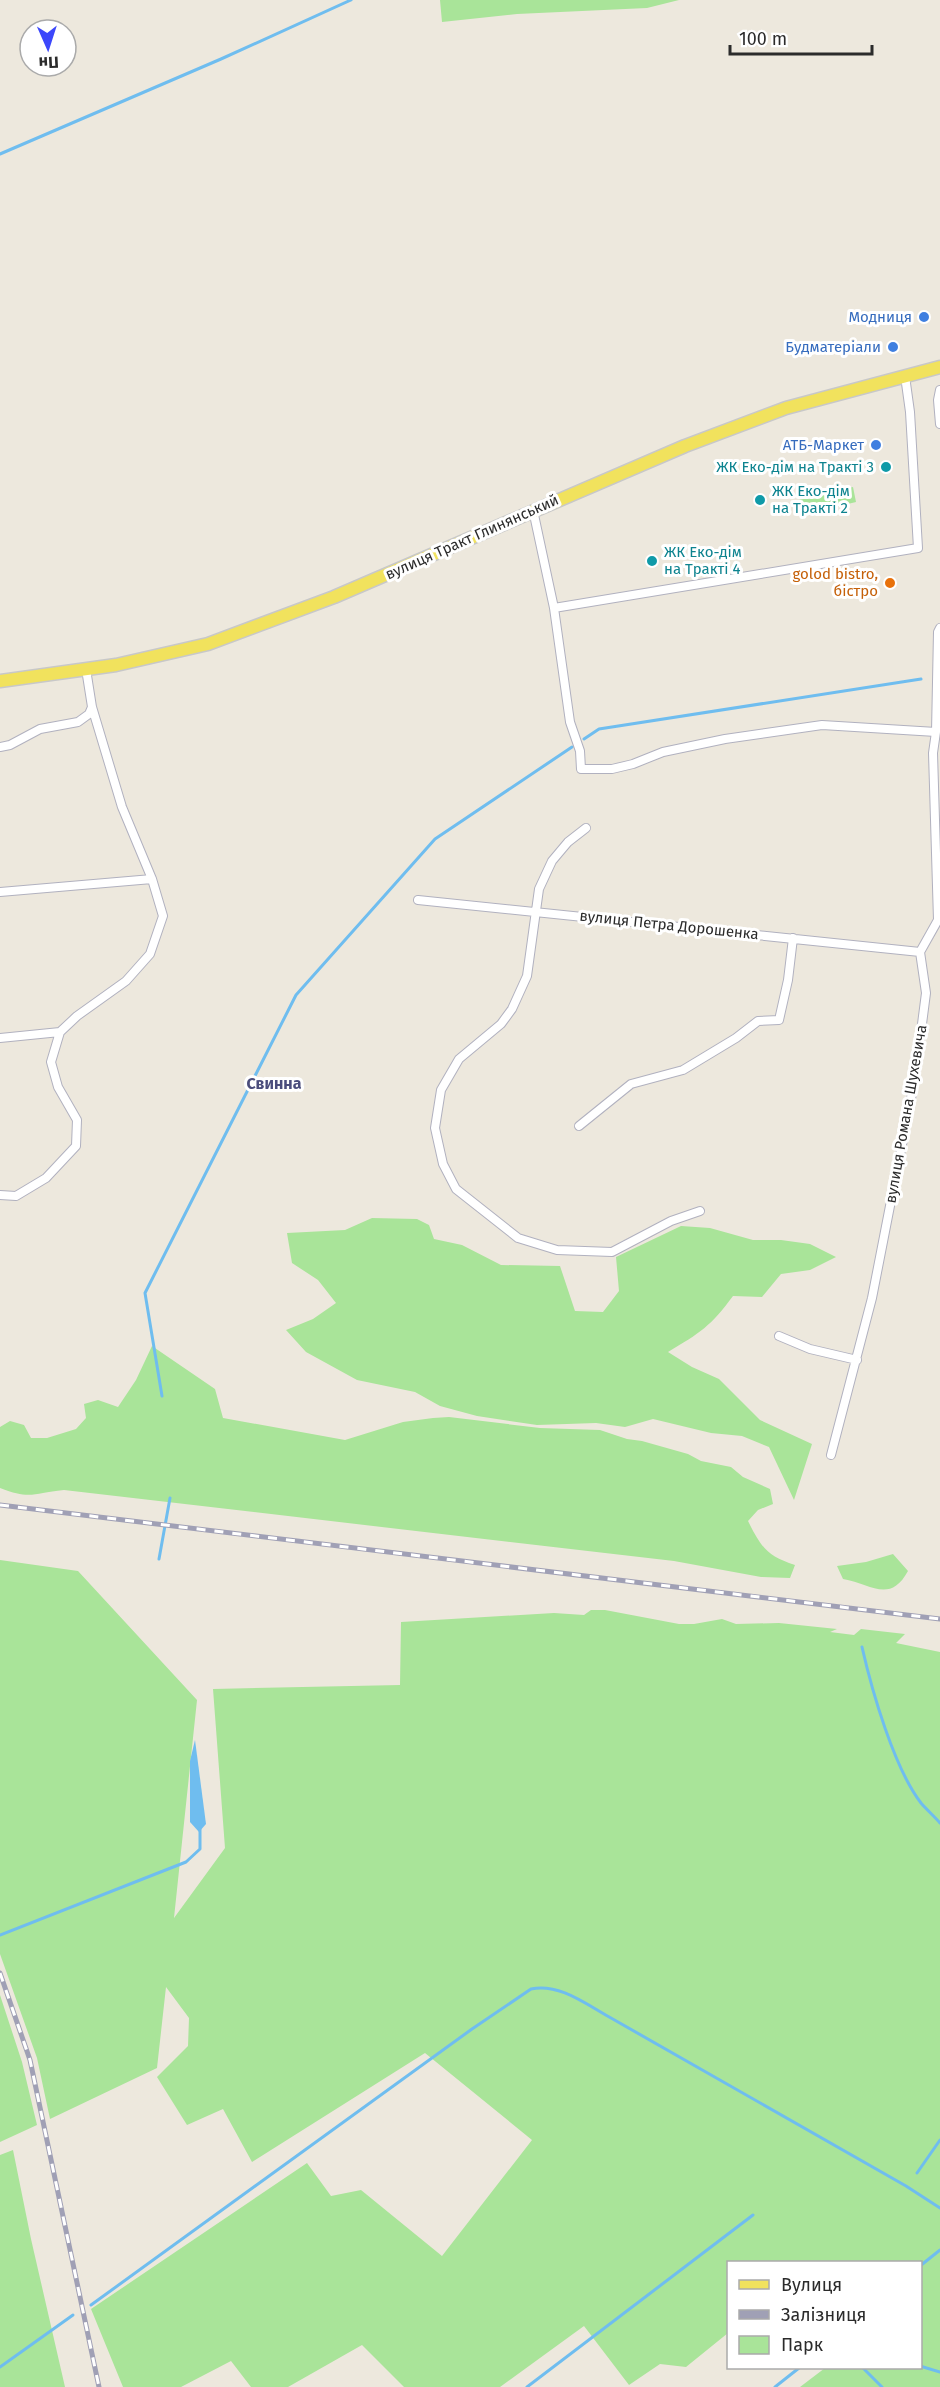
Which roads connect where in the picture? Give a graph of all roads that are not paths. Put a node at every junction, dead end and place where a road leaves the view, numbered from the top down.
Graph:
1 (939, 367) edge
2 (904, 376) junction
3 (940, 390) edge
4 (940, 424) edge
5 (534, 510) junction
6 (554, 608) junction
7 (940, 628) edge
8 (86, 669) junction
9 (0, 681) edge
10 (92, 707) junction
11 (936, 732) junction
12 (0, 747) edge
13 (586, 828) dead end
14 (152, 879) junction
15 (0, 892) edge
16 (418, 900) dead end
17 (535, 912) junction
18 (793, 938) junction
19 (920, 952) junction
20 (60, 1032) junction
21 (0, 1038) edge
22 (579, 1126) dead end
23 (0, 1195) edge
24 (700, 1211) dead end
25 (779, 1335) dead end
26 (857, 1360) junction
27 (831, 1455) dead end

1 - 2 main road, вулиця Тракт Глинянський
2 - 5 main road, вулиця Тракт Глинянський
2 - 6 street
3 - 4 street
5 - 6 street
5 - 8 main road, вулиця Тракт Глинянський
6 - 11 street
7 - 11 street
8 - 9 main road, вулиця Тракт Глинянський
8 - 10 street
10 - 12 street
10 - 14 street
11 - 19 street
13 - 17 street
14 - 15 street
14 - 20 street
16 - 17 street, вулиця Петра Дорошенка
17 - 18 street, вулиця Петра Дорошенка
17 - 24 street
18 - 19 street, вулиця Петра Дорошенка
18 - 22 street
19 - 26 street, вулиця Романа Шухевича
20 - 21 street
20 - 23 street
25 - 26 street
26 - 27 street, вулиця Романа Шухевича

